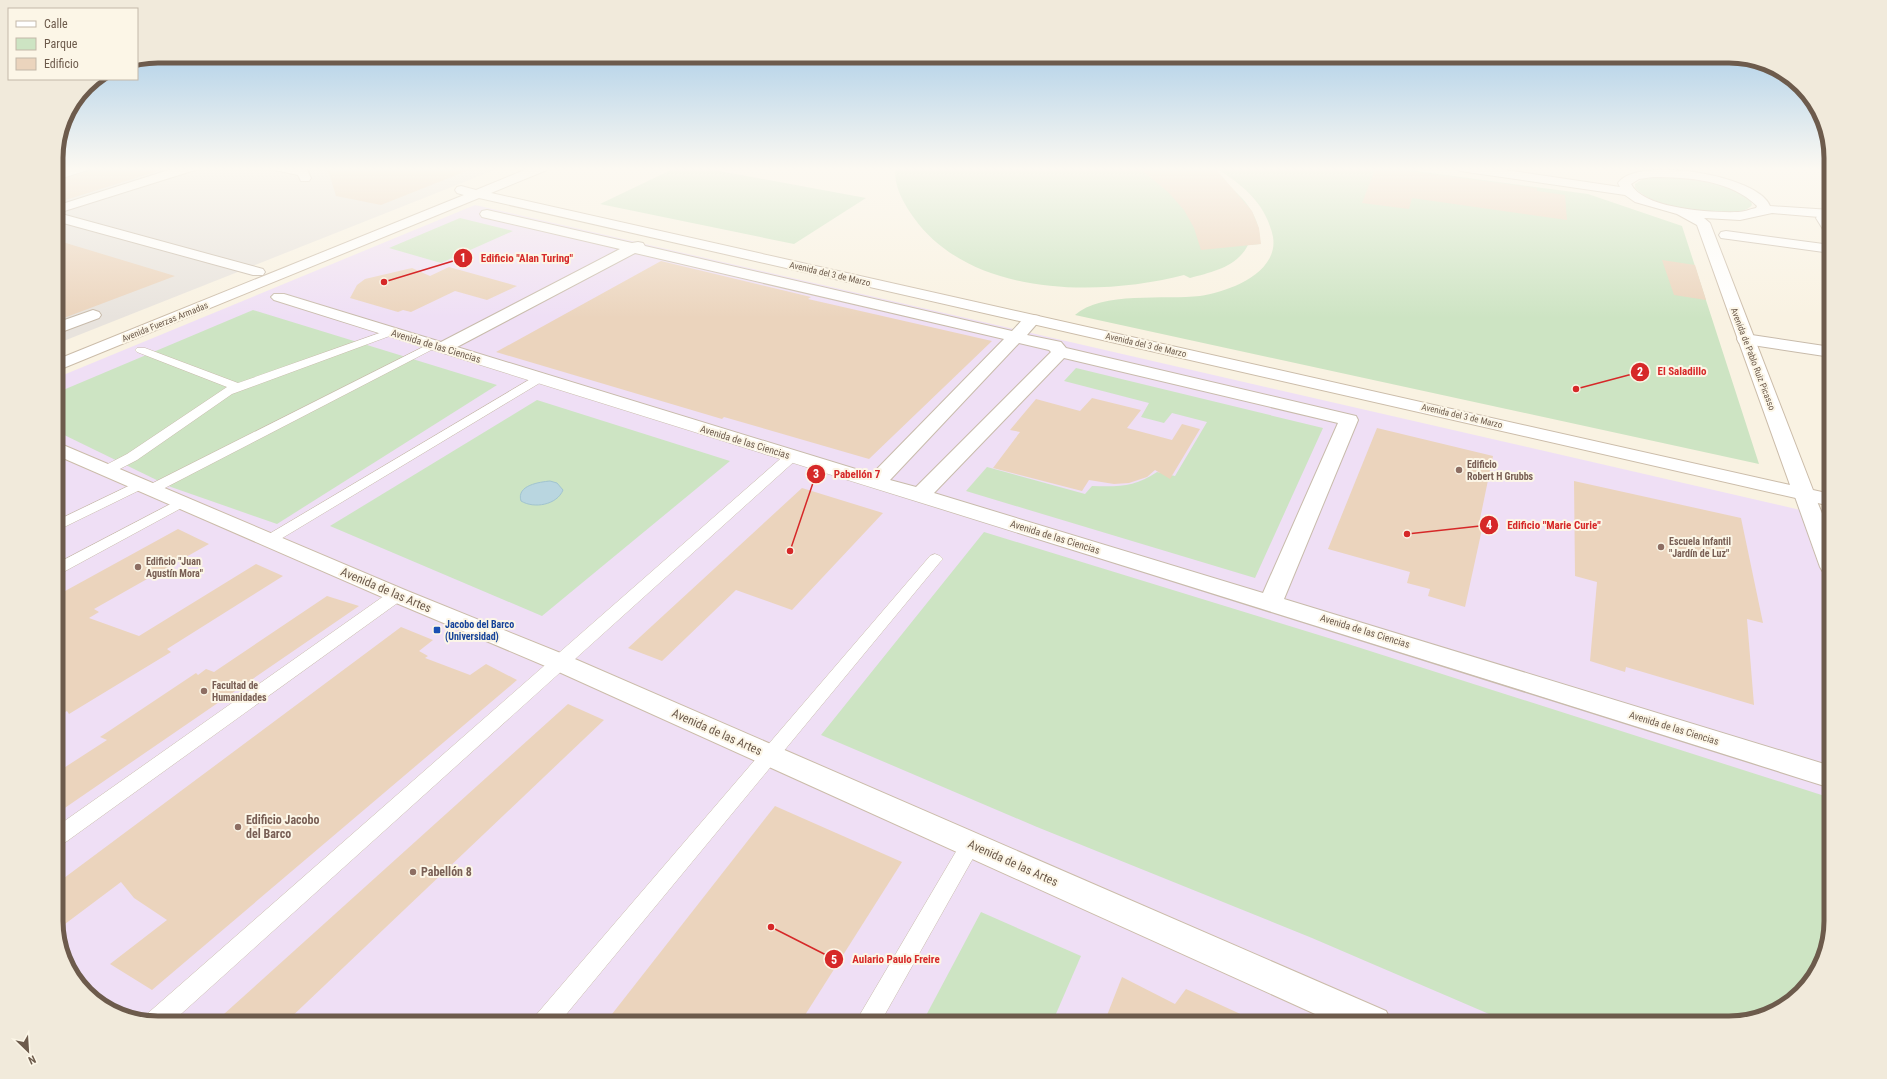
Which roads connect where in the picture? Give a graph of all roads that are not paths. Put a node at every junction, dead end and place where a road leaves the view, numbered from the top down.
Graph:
1 (393, 217) edge
2 (427, 217) edge
3 (502, 217) edge
4 (580, 217) edge
5 (1690, 217) edge
6 (1717, 217) edge
7 (63, 219) edge
8 (1703, 223) junction
9 (658, 235) junction
10 (1726, 235) dead end
11 (633, 248) junction
12 (1824, 248) edge
13 (258, 272) junction
14 (277, 287) junction
15 (93, 315) dead end
16 (1033, 320) junction
17 (63, 326) edge
18 (391, 332) junction
19 (1016, 337) junction
20 (1745, 339) junction
21 (438, 347) junction
22 (63, 350) edge
23 (141, 350) dead end
24 (1824, 351) edge
25 (1060, 352) junction
26 (63, 363) edge
27 (539, 378) junction
28 (237, 387) junction
29 (63, 451) edge
30 (792, 456) junction
31 (107, 470) junction
32 (876, 482) junction
33 (146, 487) junction
34 (1804, 494) junction
35 (920, 495) junction
36 (1824, 498) edge
37 (182, 502) junction
38 (63, 524) edge
39 (268, 540) junction
40 (1824, 547) edge
41 (935, 559) dead end
42 (63, 567) edge
43 (397, 595) junction
44 (1271, 602) junction
45 (559, 662) junction
46 (771, 755) junction
47 (1824, 775) edge
48 (63, 833) edge
49 (971, 844) junction
50 (162, 1016) edge
51 (550, 1016) edge
52 (871, 1016) edge
53 (1358, 1016) edge

1 - 13 street, Avenida Fuerzas Armadas
2 - 14 street, Avenida Fuerzas Armadas
3 - 11 street
4 - 9 street, Avenida del 3 de Marzo
5 - 8 street
6 - 8 street
7 - 13 street
8 - 20 street, Avenida de Pablo Ruiz Picasso
9 - 11 street
9 - 16 street, Avenida del 3 de Marzo
10 - 12 street
11 - 19 street
11 - 21 street
13 - 14 street
13 - 22 street, Avenida Fuerzas Armadas
14 - 18 street, Avenida de las Ciencias
14 - 26 street, Avenida Fuerzas Armadas
15 - 17 street
16 - 19 street
16 - 34 street, Avenida del 3 de Marzo
18 - 21 street, Avenida de las Ciencias
18 - 28 lane
19 - 25 street
19 - 32 street
20 - 24 street
20 - 34 street, Avenida de Pablo Ruiz Picasso
21 - 27 street, Avenida de las Ciencias
21 - 33 lane
23 - 28 lane
25 - 35 street
25 - 44 street
27 - 30 street, Avenida de las Ciencias
27 - 39 lane
28 - 31 lane
29 - 31 street, Avenida de las Artes
30 - 32 street, Avenida de las Ciencias
30 - 45 lane
31 - 33 street, Avenida de las Artes
32 - 35 street, Avenida de las Ciencias
33 - 37 street, Avenida de las Artes
33 - 38 lane
34 - 36 street, Avenida del 3 de Marzo
34 - 40 street, Avenida de Pablo Ruiz Picasso
35 - 44 street, Avenida de las Ciencias
37 - 39 street, Avenida de las Artes
37 - 42 lane
39 - 43 street, Avenida de las Artes
41 - 46 lane
43 - 45 street, Avenida de las Artes
43 - 48 lane
44 - 47 street, Avenida de las Ciencias
45 - 46 street, Avenida de las Artes
45 - 50 lane
46 - 49 street, Avenida de las Artes
46 - 51 lane
49 - 52 lane
49 - 53 street, Avenida de las Artes

